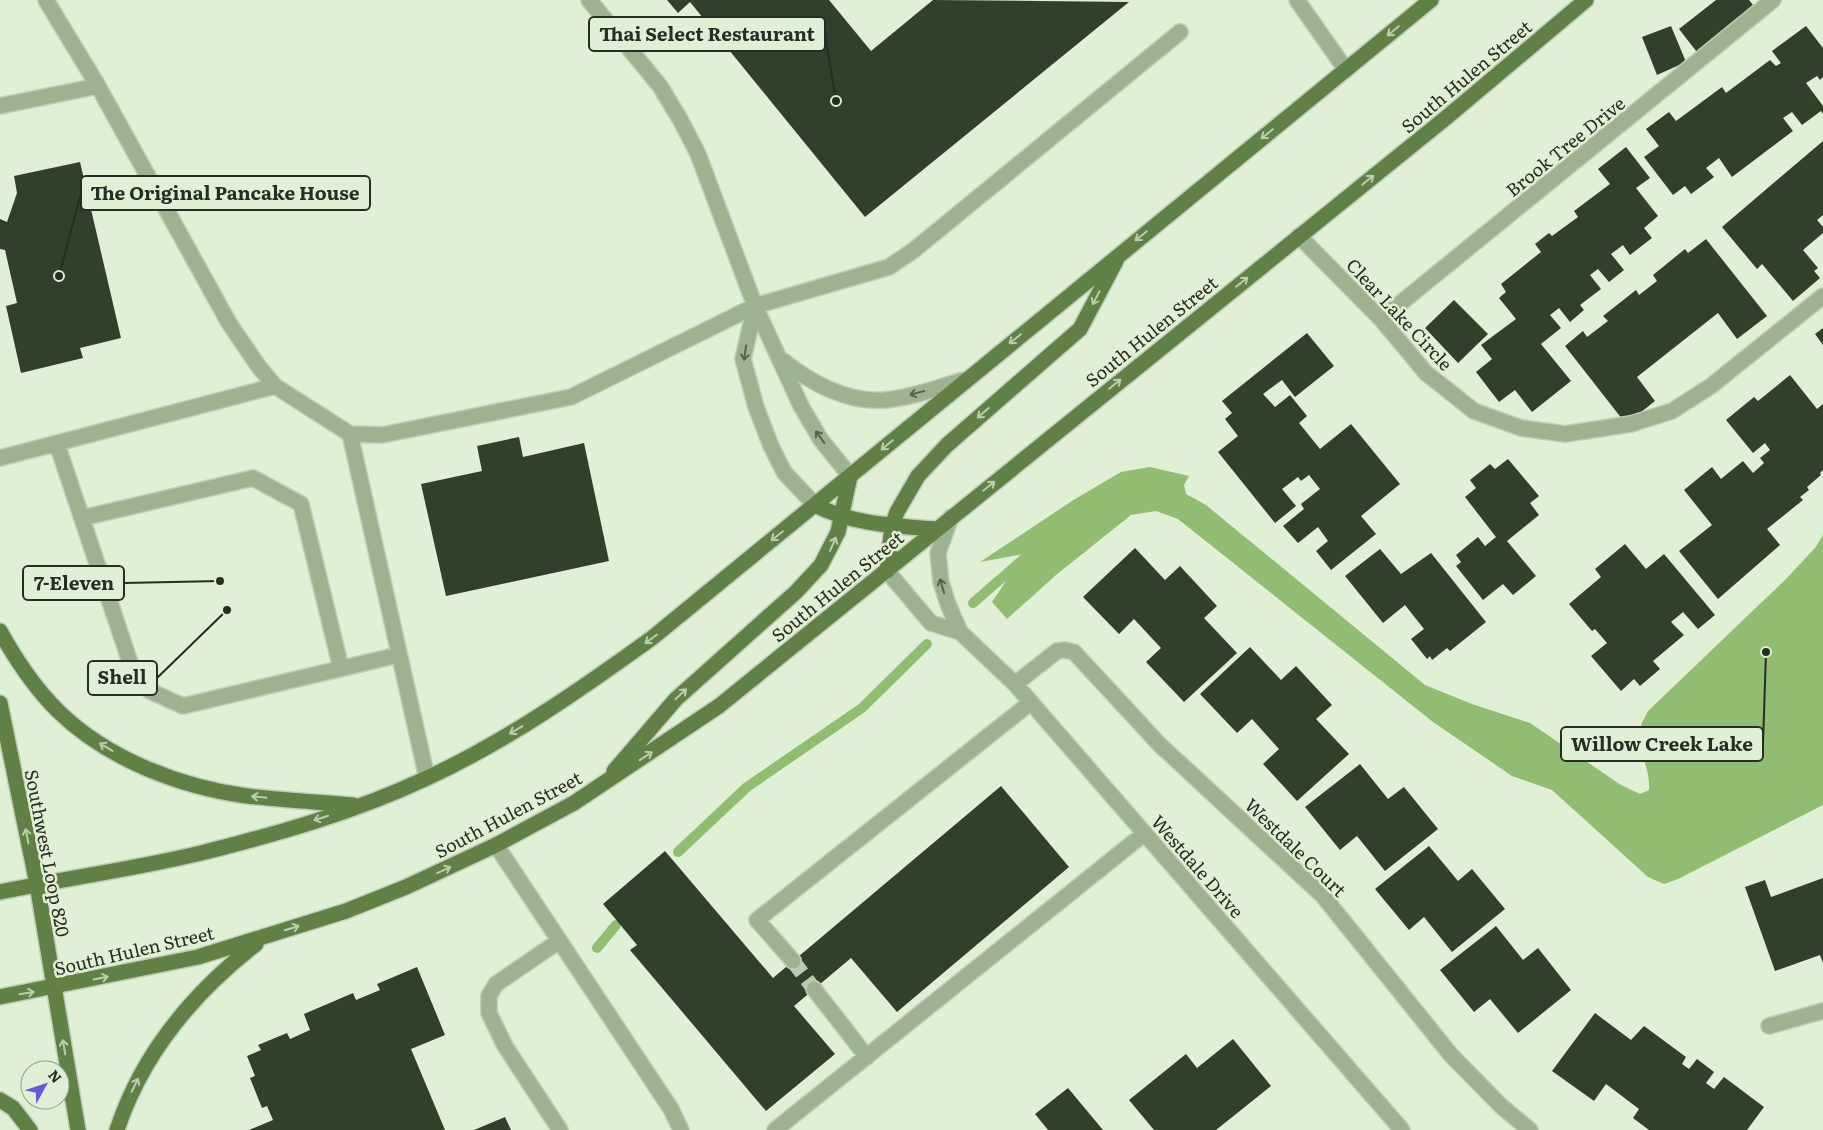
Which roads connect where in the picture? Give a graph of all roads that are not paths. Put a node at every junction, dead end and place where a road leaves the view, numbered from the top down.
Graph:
1 (46, 0) edge
2 (589, 0) edge
3 (1297, 0) edge
4 (1431, 0) edge
5 (1586, 0) edge
6 (1773, 0) edge
7 (1180, 32) dead end
8 (1346, 70) junction
9 (98, 86) junction
10 (0, 106) edge
11 (1299, 236) junction
12 (1119, 255) junction
13 (1823, 296) edge
14 (755, 306) junction
15 (1380, 319) junction
16 (779, 358) junction
17 (964, 380) junction
18 (275, 386) junction
19 (350, 434) junction
20 (57, 444) junction
21 (0, 458) edge
22 (850, 476) junction
23 (815, 505) junction
24 (843, 516) junction
25 (951, 517) junction
26 (82, 518) junction
27 (892, 526) junction
28 (936, 529) junction
29 (887, 571) junction
30 (0, 631) edge
31 (960, 632) junction
32 (398, 654) junction
33 (341, 668) junction
34 (1015, 684) junction
35 (0, 702) edge
36 (1030, 703) junction
37 (427, 778) junction
38 (604, 784) junction
39 (360, 806) junction
40 (1145, 833) junction
41 (496, 845) junction
42 (37, 884) junction
43 (0, 892) edge
44 (264, 937) junction
45 (559, 941) junction
46 (793, 961) tunnel mouth
47 (54, 988) junction
48 (814, 989) tunnel mouth
49 (0, 997) edge
50 (1823, 1011) edge
51 (1769, 1026) dead end
52 (867, 1058) junction
53 (0, 1100) edge
54 (30, 1130) edge
55 (78, 1130) edge
56 (117, 1130) edge
57 (560, 1130) edge
58 (681, 1130) edge
59 (775, 1130) edge
60 (1402, 1130) edge
61 (1530, 1130) edge

1 - 9 street
2 - 14 street
3 - 8 street
4 -> 8 main road
11 -> 5 main road, South Hulen Street
6 - 15 street, Brook Tree Drive
7 - 14 street
8 -> 12 main road
9 - 10 street
9 - 18 street
11 - 15 street, Clear Lake Circle
25 -> 11 main road, South Hulen Street
12 -> 17 main road
12 -> 27 main road
13 - 15 street, Clear Lake Circle
14 - 16 street
14 - 19 street
14 -> 23 street
17 -> 16 street
22 -> 16 street
17 -> 22 main road
18 - 19 street
18 - 20 street
19 - 32 street
20 - 21 street
20 - 26 street
22 - 23 main road
22 - 24 main road
23 - 24 main road
23 -> 37 main road
24 - 27 main road
38 -> 24 main road
25 - 28 main road, South Hulen Street
31 -> 25 street, Westdale Drive
26 - 33 street
26 - 33 street
27 - 28 main road
27 - 29 main road
28 - 29 main road, South Hulen Street
29 - 31 street, Westdale Drive
38 -> 29 main road, South Hulen Street
39 -> 30 main road
31 - 34 street, Westdale Drive
32 - 33 street
32 - 37 street
34 - 36 street, Westdale Drive
34 - 61 street, Westdale Court
42 -> 35 main road, Southwest Loop 820
36 - 40 street, Westdale Drive
36 - 46 street
37 - 39 main road
38 - 41 main road, South Hulen Street
39 -> 42 main road
40 - 52 street
40 - 60 street, Westdale Drive
44 -> 41 main road, South Hulen Street
41 - 45 street
42 - 43 main road
42 - 47 main road, Southwest Loop 820
47 -> 44 main road, South Hulen Street
56 -> 44 main road
45 - 57 street
45 - 58 street
49 -> 47 main road, South Hulen Street
55 -> 47 main road, Southwest Loop 820
48 - 52 street
50 - 51 street
52 - 59 street
53 - 54 main road

